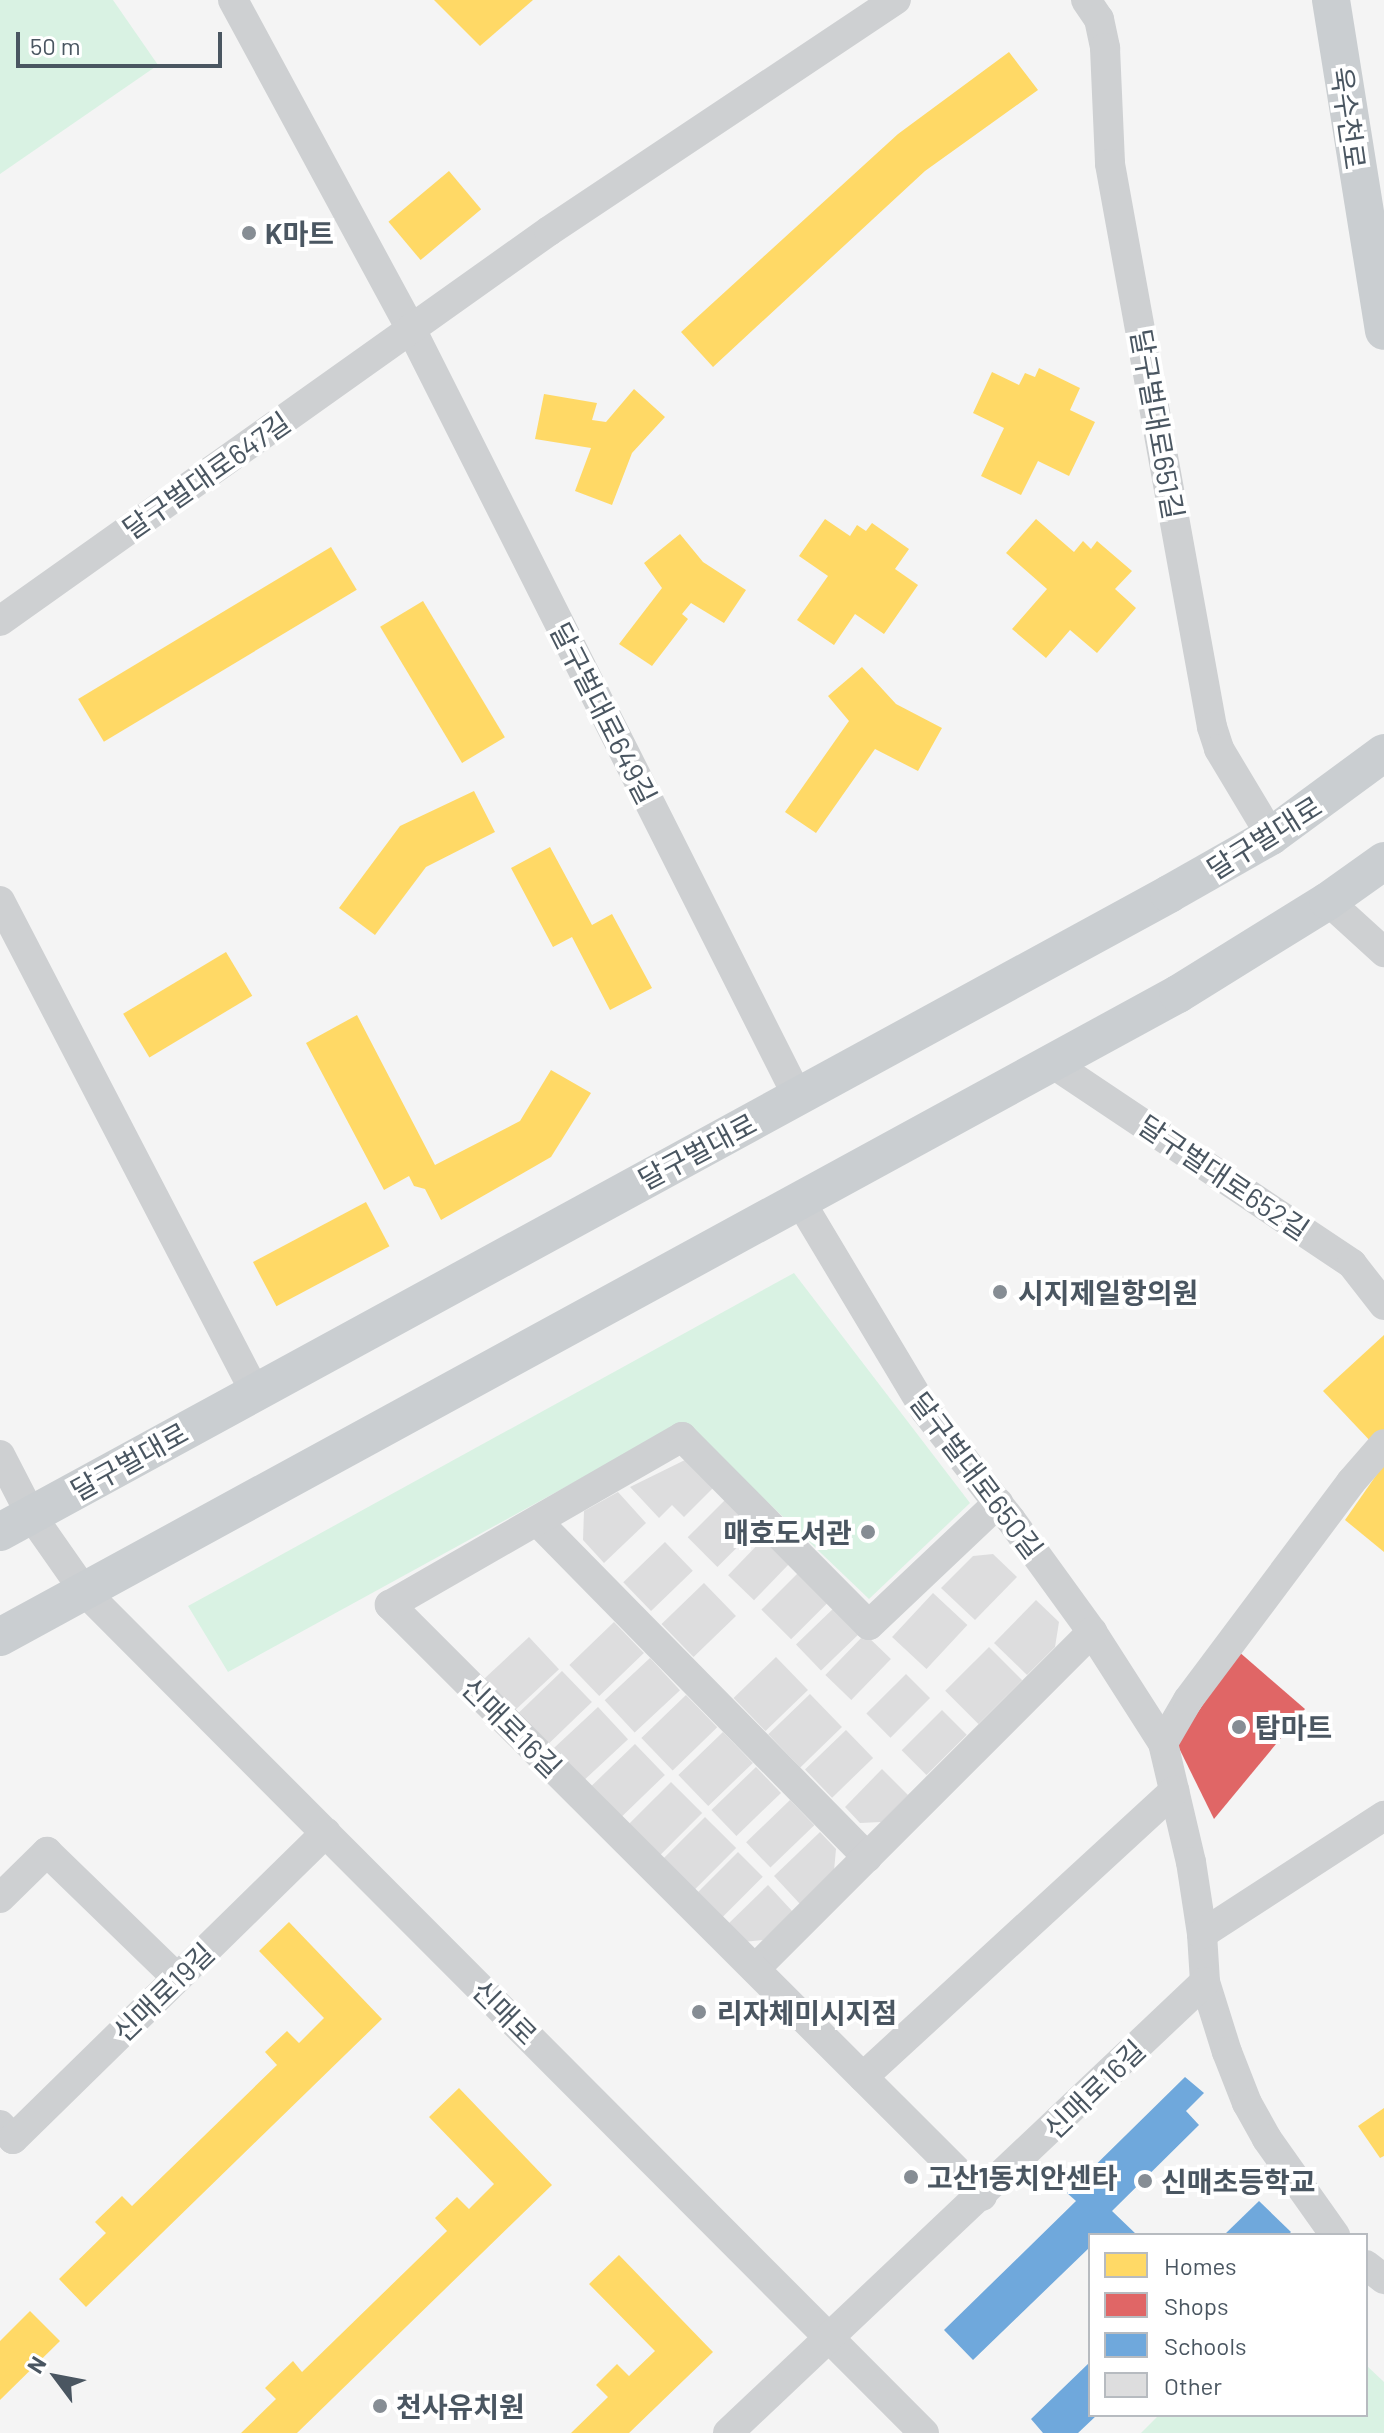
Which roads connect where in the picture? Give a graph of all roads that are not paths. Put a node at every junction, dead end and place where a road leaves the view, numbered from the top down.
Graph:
1 (233, 0) edge
2 (896, 0) edge
3 (1086, 0) edge
4 (1331, 0) edge
5 (411, 329) junction
6 (1384, 331) edge
7 (0, 621) edge
8 (1384, 753) edge
9 (1271, 836) junction
10 (1384, 861) edge
11 (0, 901) edge
12 (1328, 901) junction
13 (1384, 952) edge
14 (1052, 1063) junction
15 (798, 1097) junction
16 (800, 1201) junction
17 (1384, 1305) edge
18 (255, 1392) junction
19 (1384, 1444) edge
20 (0, 1455) edge
21 (998, 1503) junction
22 (538, 1522) junction
23 (16, 1523) edge
24 (85, 1592) junction
25 (1092, 1632) junction
26 (0, 1637) edge
27 (1163, 1743) junction
28 (1174, 1791) junction
29 (1384, 1816) edge
30 (326, 1832) junction
31 (867, 1857) junction
32 (0, 1898) edge
33 (1202, 1934) junction
34 (755, 1969) junction
35 (177, 1978) junction
36 (1205, 1982) junction
37 (863, 2077) junction
38 (0, 2125) edge
39 (982, 2196) junction
40 (1334, 2233) edge
41 (1368, 2267) edge
42 (1384, 2279) edge
43 (827, 2337) junction
44 (728, 2433) edge
45 (924, 2433) edge

1 - 5 street, 달구벌대로649길
2 - 5 street
3 - 9 street, 달구벌대로651길
4 - 6 main road, 욱수천로
5 - 7 street, 달구벌대로647길
5 - 15 street, 달구벌대로649길
8 - 9 main road, 달구벌대로
9 - 15 main road, 달구벌대로
10 - 12 main road
11 - 18 street
12 - 13 street
12 - 14 main road
14 - 16 main road
14 - 17 street, 달구벌대로652길
15 - 18 main road, 달구벌대로
16 - 21 street, 달구벌대로650길
16 - 24 main road
18 - 23 main road, 달구벌대로
19 - 27 street
20 - 23 street, 신매로
21 - 22 street, 신매로16길
21 - 25 street, 달구벌대로650길
22 - 31 street
22 - 34 street, 신매로16길
23 - 24 street, 신매로
24 - 26 main road
24 - 30 street, 신매로
25 - 27 street, 달구벌대로650길
25 - 31 street
27 - 28 street, 달구벌대로650길
28 - 33 street, 달구벌대로650길
28 - 37 street
29 - 33 street
30 - 35 street, 신매로19길
30 - 43 street, 신매로
31 - 34 street
32 - 35 street
33 - 36 street, 달구벌대로650길
34 - 37 street, 신매로16길
35 - 38 street, 신매로19길
36 - 39 street, 신매로16길
36 - 40 street, 달구벌대로650길
37 - 39 street, 신매로16길
39 - 43 street, 신매로16길
41 - 42 street
43 - 44 street, 신매로16길
43 - 45 street, 신매로

